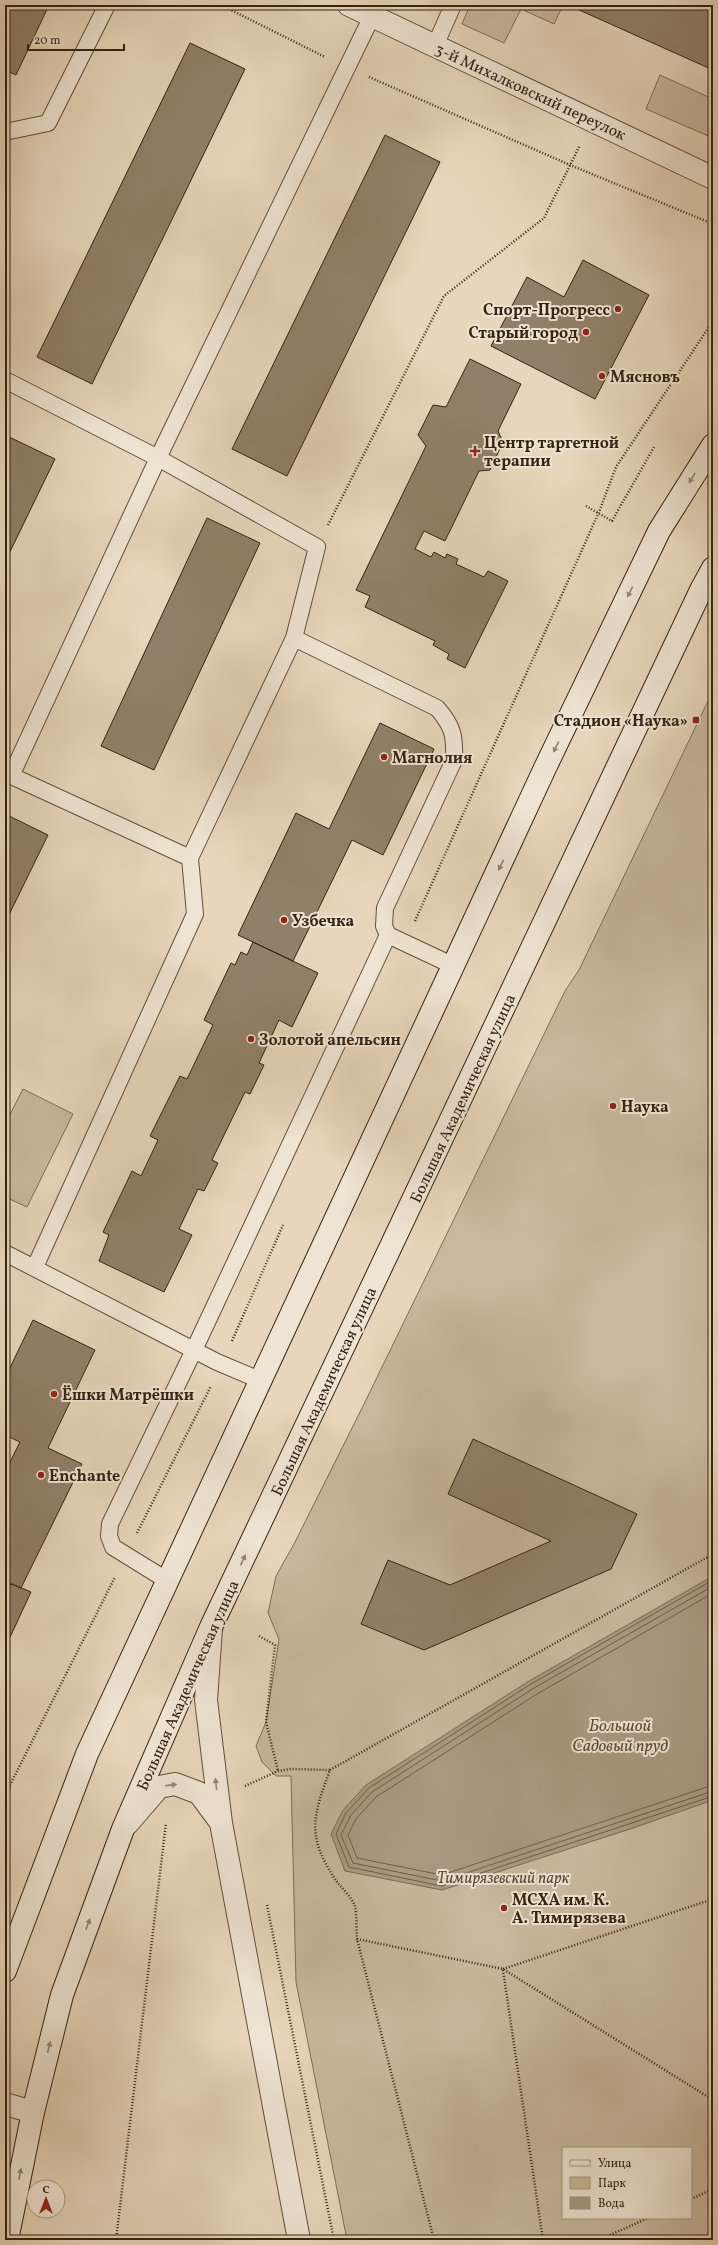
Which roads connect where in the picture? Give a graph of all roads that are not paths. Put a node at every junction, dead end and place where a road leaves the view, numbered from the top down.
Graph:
1 (107, 5) edge
2 (349, 5) edge
3 (453, 5) edge
4 (372, 16) junction
5 (435, 46) junction
6 (5, 132) edge
7 (713, 178) edge
8 (5, 380) edge
9 (713, 445) edge
10 (158, 458) junction
11 (713, 568) edge
12 (707, 590) edge
13 (294, 638) junction
14 (8, 775) edge
15 (190, 858) junction
16 (388, 935) junction
17 (454, 966) junction
18 (5, 1253) edge
19 (35, 1267) junction
20 (194, 1350) junction
21 (262, 1381) junction
22 (168, 1581) junction
23 (212, 1627) junction
24 (220, 1823) junction
25 (123, 1828) junction
26 (5, 1971) edge
27 (5, 2104) edge
28 (33, 2112) junction
29 (7, 2240) edge
30 (299, 2240) edge

1 - 6 lane
2 - 4 main road, 3-й Михалковский переулок
3 - 5 lane
4 - 5 main road, 3-й Михалковский переулок
4 - 10 lane
5 - 7 main road, 3-й Михалковский переулок
8 - 10 lane
9 -> 17 main road
10 - 13 lane
10 - 14 lane
11 - 12 main road, Большая Академическая улица
23 -> 12 main road, Большая Академическая улица
13 - 15 lane
13 - 16 lane
14 - 15 lane
15 - 19 lane
16 - 17 lane
16 - 20 lane
17 - 21 main road
18 - 19 lane
19 - 20 lane
20 - 21 lane
20 - 22 lane
21 - 22 main road
22 - 26 main road
24 -> 23 main road
23 - 25 main road, Большая Академическая улица
25 -> 24 main road
24 - 30 main road
28 -> 25 main road, Большая Академическая улица
27 - 28 main road
29 -> 28 main road, Большая Академическая улица

